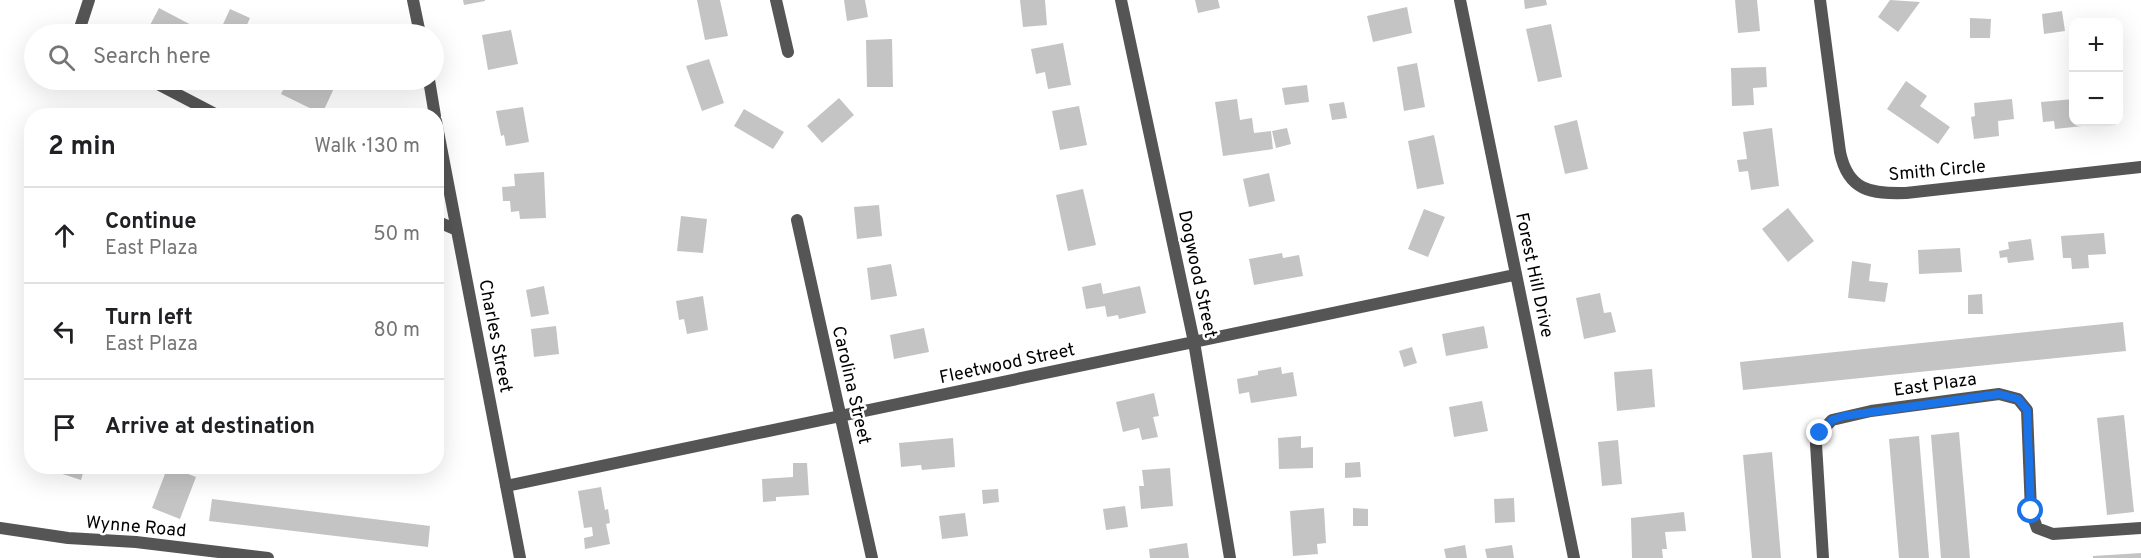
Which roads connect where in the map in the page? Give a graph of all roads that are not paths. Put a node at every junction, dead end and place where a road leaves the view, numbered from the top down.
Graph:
1 (89, 0) edge
2 (414, 0) edge
3 (776, 0) edge
4 (1121, 0) edge
5 (1460, 0) edge
6 (1820, 0) edge
7 (81, 24) edge
8 (418, 24) edge
9 (788, 52) dead end
10 (169, 90) edge
11 (431, 90) edge
12 (204, 108) edge
13 (434, 108) edge
14 (444, 163) edge
15 (2141, 167) edge
16 (797, 220) dead end
17 (444, 224) edge
18 (457, 230) junction
19 (1514, 275) junction
20 (1194, 342) junction
21 (841, 416) junction
22 (506, 486) junction
23 (0, 528) edge
24 (2141, 528) edge
25 (226, 555) edge
26 (268, 558) edge
27 (520, 558) edge
28 (872, 558) edge
29 (1230, 558) edge
30 (1574, 558) edge
31 (1823, 558) edge

1 - 7 street
2 - 8 street
3 - 9 street
4 - 20 street, Dogwood Street
5 - 19 street, Forest Hill Drive
6 - 15 street, Smith Circle
10 - 12 street
11 - 13 street
14 - 18 street, Charles Street
16 - 21 street, Carolina Street
17 - 18 street
18 - 22 street, Charles Street
19 - 20 street, Fleetwood Street
19 - 30 street, Forest Hill Drive
20 - 21 street, Fleetwood Street
20 - 29 street, Dogwood Street
21 - 22 street, Fleetwood Street
21 - 28 street, Carolina Street
22 - 27 street, Charles Street
23 - 25 street, Wynne Road
24 - 31 street, East Plaza
25 - 26 street, Wynne Road

